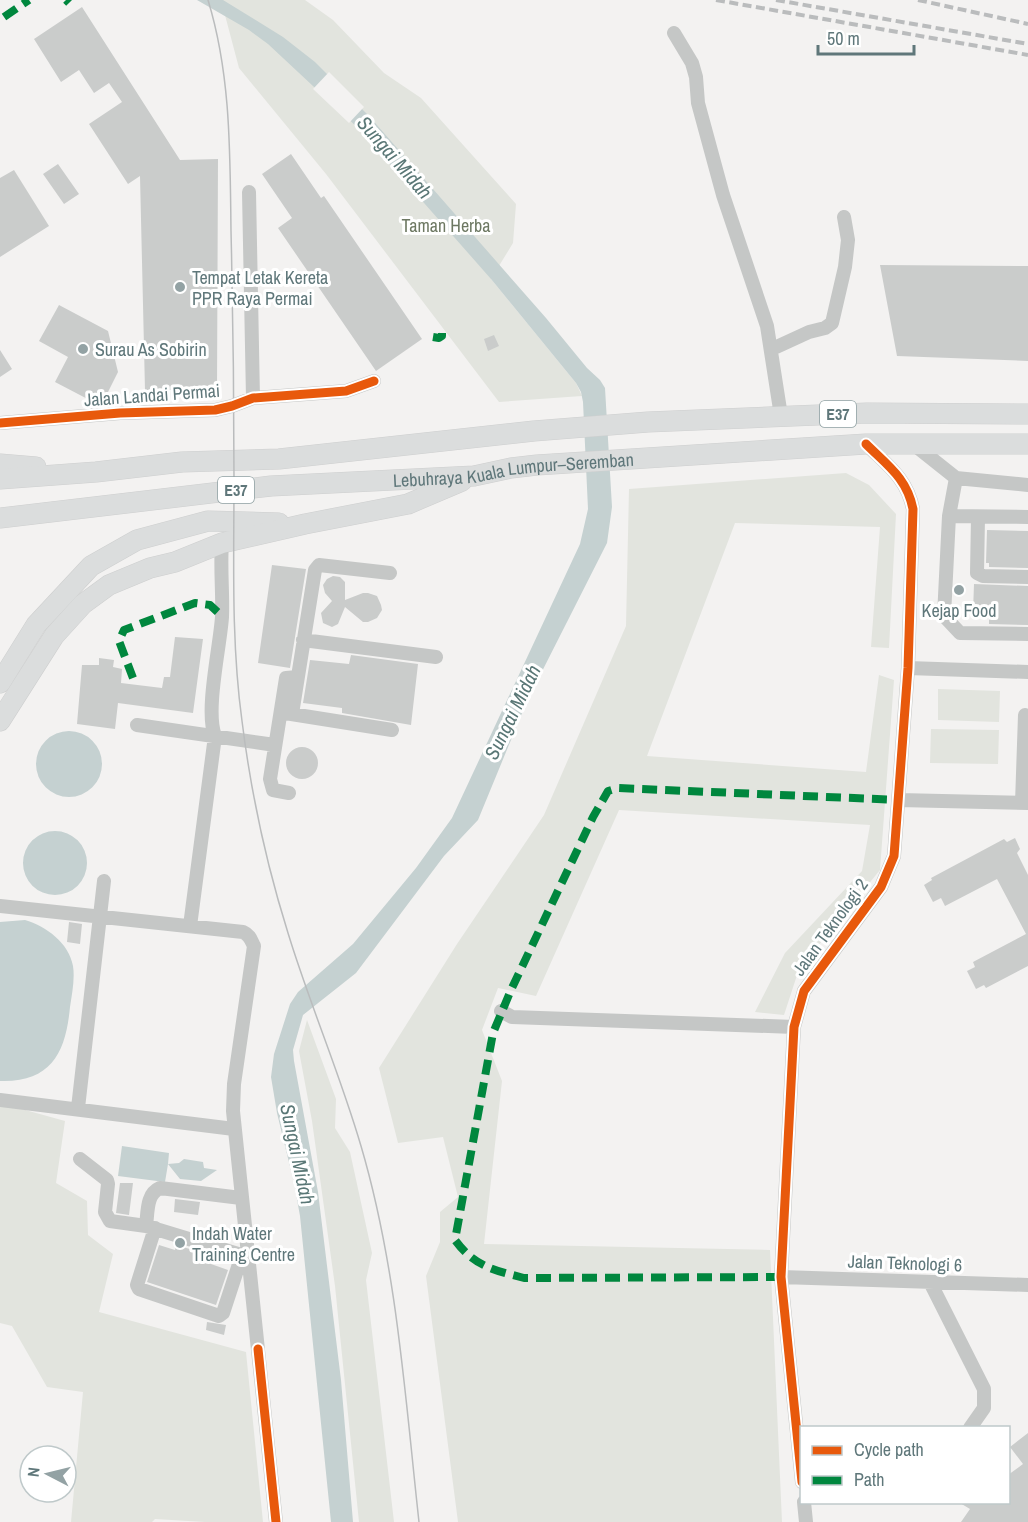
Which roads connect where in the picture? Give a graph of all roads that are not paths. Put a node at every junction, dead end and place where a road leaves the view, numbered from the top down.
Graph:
1 (674, 33) dead end
2 (249, 192) dead end
3 (844, 217) dead end
4 (772, 349) junction
5 (374, 381) dead end
6 (253, 398) junction
7 (1028, 414) edge
8 (781, 416) junction
9 (0, 423) edge
10 (912, 443) junction
11 (866, 444) junction
12 (1028, 444) edge
13 (0, 464) edge
14 (96, 472) junction
15 (474, 476) junction
16 (956, 478) junction
17 (0, 479) edge
18 (1028, 485) edge
19 (949, 516) junction
20 (978, 517) junction
21 (0, 518) edge
22 (1028, 518) edge
23 (305, 524) junction
24 (222, 543) junction
25 (390, 573) dead end
26 (1028, 577) edge
27 (1028, 634) edge
28 (303, 640) junction
29 (436, 657) dead end
30 (908, 668) junction
31 (1028, 672) edge
32 (0, 683) edge
33 (286, 713) junction
34 (1025, 715) dead end
35 (0, 722) edge
36 (137, 725) dead end
37 (392, 730) dead end
38 (215, 736) junction
39 (275, 745) junction
40 (289, 793) dead end
41 (899, 800) junction
42 (1025, 803) edge
43 (104, 881) dead end
44 (0, 906) edge
45 (100, 917) junction
46 (190, 926) junction
47 (501, 1011) dead end
48 (794, 1027) junction
49 (0, 1100) edge
50 (78, 1108) junction
51 (234, 1128) junction
52 (80, 1159) dead end
53 (242, 1198) junction
54 (151, 1227) junction
55 (245, 1256) junction
56 (781, 1277) junction
57 (930, 1282) junction
58 (1028, 1285) edge
59 (971, 1426) edge
60 (800, 1446) edge
61 (804, 1504) edge
62 (276, 1522) edge
63 (806, 1522) edge

1 - 4 street
2 - 6 street
3 - 4 street
4 - 8 street
5 - 6 street, Jalan Landai Permai
6 - 9 street, Jalan Landai Permai
7 - 8 highway, Lebuhraya Kuala Lumpur–Seremban / E37
8 - 14 highway, Lebuhraya Kuala Lumpur–Seremban / E37
10 - 11 highway, Lebuhraya Kuala Lumpur–Seremban / E37
10 - 12 highway, Lebuhraya Kuala Lumpur–Seremban / E37
10 - 16 street
11 - 15 highway, Lebuhraya Kuala Lumpur–Seremban / E37
11 - 30 street, Jalan Teknologi 2
13 - 14 highway
14 - 17 highway, Lebuhraya Kuala Lumpur–Seremban / E37
15 - 21 highway, Lebuhraya Kuala Lumpur–Seremban / E37
15 - 23 highway
16 - 18 street
16 - 19 street
19 - 20 street
19 - 27 street
20 - 22 street
20 - 26 street
23 - 24 highway
23 - 32 highway
24 - 35 highway
24 - 38 street
25 - 28 street
28 - 29 street
28 - 33 street
30 - 31 street
30 - 41 street, Jalan Teknologi 2
33 - 37 street
33 - 39 street
34 - 42 street
36 - 38 street
38 - 39 street
38 - 46 street
39 - 40 street
41 - 42 street
41 - 48 street, Jalan Teknologi 2
43 - 45 street
44 - 45 street
45 - 46 street
45 - 50 street
46 - 51 street
47 - 48 street
48 - 56 street, Jalan Teknologi 2
49 - 50 street
50 - 51 street
51 - 53 street
52 - 54 street
53 - 54 street
53 - 55 street
54 - 55 street
54 - 55 street
55 - 62 street
56 - 57 street, Jalan Teknologi 6
56 - 60 street, Jalan Teknologi 2
57 - 58 street, Jalan Teknologi 6
57 - 59 street
61 - 63 street

